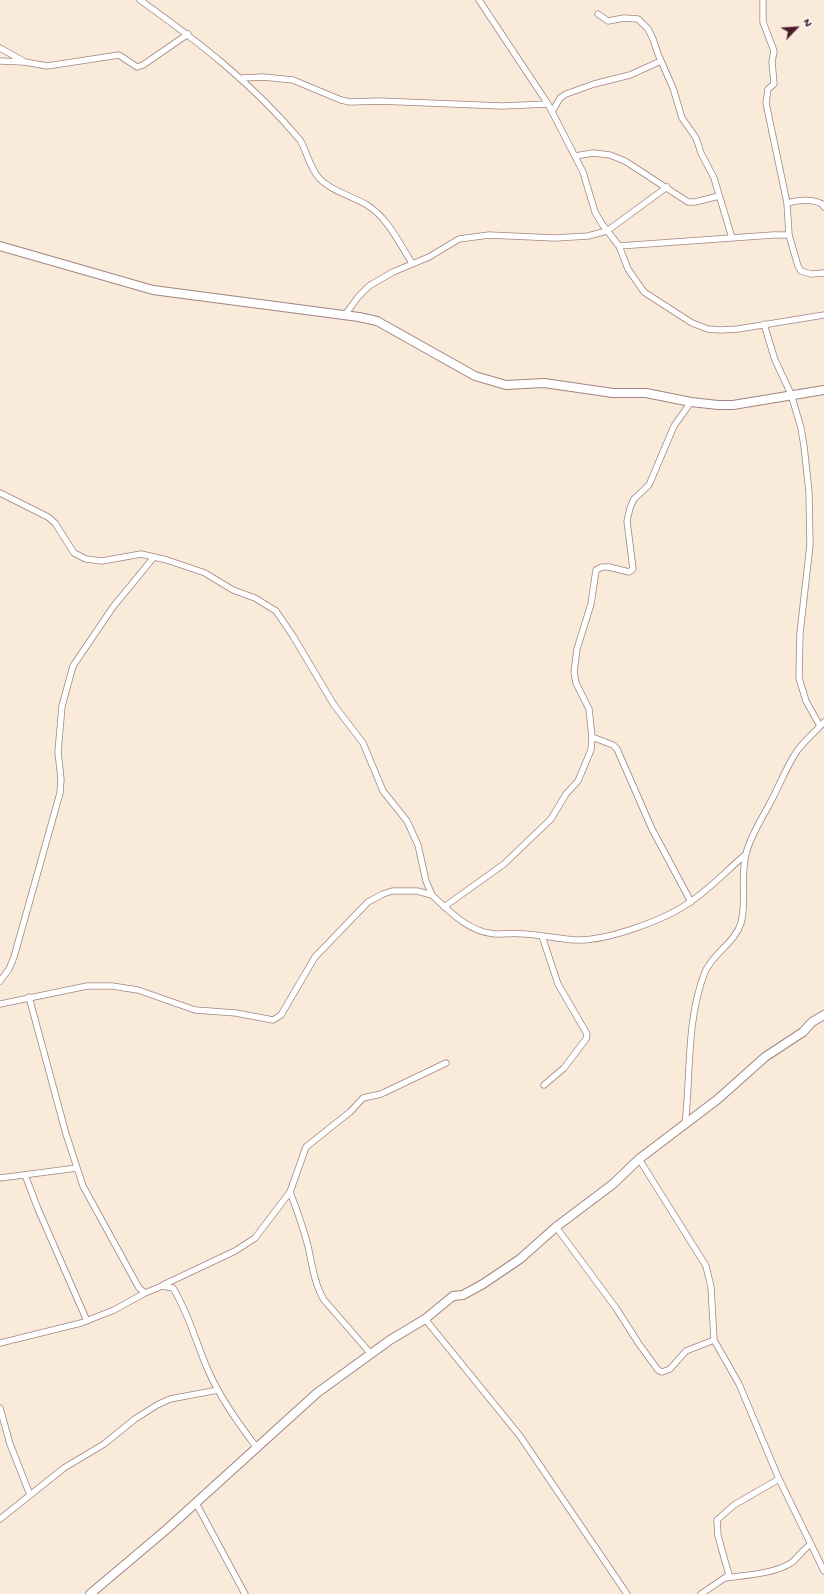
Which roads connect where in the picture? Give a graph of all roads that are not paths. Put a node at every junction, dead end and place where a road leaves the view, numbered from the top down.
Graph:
1 (140, 0) edge
2 (479, 0) edge
3 (763, 0) edge
4 (598, 14) dead end
5 (188, 34) junction
6 (0, 48) edge
7 (0, 61) edge
8 (661, 61) junction
9 (25, 62) junction
10 (242, 78) junction
11 (548, 104) junction
12 (552, 112) junction
13 (575, 156) junction
14 (667, 187) junction
15 (719, 196) junction
16 (786, 203) junction
17 (824, 207) edge
18 (607, 231) junction
19 (789, 236) junction
20 (732, 238) junction
21 (0, 246) edge
22 (619, 246) junction
23 (412, 263) junction
24 (824, 273) edge
25 (345, 315) junction
26 (824, 315) edge
27 (764, 324) junction
28 (824, 390) edge
29 (791, 394) junction
30 (691, 402) junction
31 (0, 493) edge
32 (154, 557) junction
33 (822, 724) edge
34 (592, 738) junction
35 (745, 855) junction
36 (426, 880) junction
37 (417, 892) junction
38 (432, 895) junction
39 (691, 902) junction
40 (444, 907) junction
41 (542, 936) junction
42 (0, 981) edge
43 (29, 997) junction
44 (0, 1004) edge
45 (824, 1014) edge
46 (446, 1063) dead end
47 (544, 1085) dead end
48 (685, 1124) junction
49 (639, 1159) junction
50 (77, 1168) junction
51 (25, 1175) junction
52 (0, 1178) edge
53 (290, 1192) junction
54 (556, 1227) junction
55 (162, 1286) junction
56 (146, 1293) junction
57 (425, 1319) junction
58 (87, 1321) junction
59 (714, 1340) junction
60 (0, 1343) edge
61 (371, 1354) junction
62 (218, 1390) junction
63 (0, 1408) edge
64 (258, 1448) junction
65 (779, 1479) junction
66 (30, 1495) junction
67 (196, 1503) junction
68 (0, 1519) edge
69 (811, 1544) junction
70 (824, 1571) edge
71 (726, 1578) junction
72 (90, 1594) edge
73 (245, 1594) edge
74 (627, 1594) edge
75 (701, 1594) edge

1 - 5 street
2 - 11 street
3 - 16 street
4 - 8 street
5 - 9 street
5 - 10 street
6 - 9 street
7 - 9 street
8 - 12 street
8 - 15 street
10 - 11 street
10 - 23 street
11 - 12 street
12 - 13 street
13 - 14 street
13 - 18 street
14 - 15 street
14 - 18 street
15 - 20 street
16 - 17 street
16 - 19 street
18 - 22 street
18 - 23 street
19 - 20 street
19 - 24 street
20 - 22 street
21 - 25 street
22 - 27 street
23 - 25 street
25 - 30 street
26 - 27 street
27 - 29 street
28 - 29 street
29 - 30 street
29 - 33 street
30 - 34 street
31 - 32 street
32 - 36 street
32 - 42 street
33 - 35 street
34 - 39 street
34 - 40 street
35 - 39 street
35 - 48 street
36 - 37 street
36 - 38 street
37 - 38 street
37 - 43 street
38 - 40 street
39 - 41 street
40 - 41 street
41 - 47 street
43 - 44 street
43 - 50 street
45 - 48 street
46 - 53 street
48 - 49 street
49 - 54 street
49 - 59 street
50 - 51 street
50 - 56 street
51 - 52 street
51 - 58 street
53 - 55 street
53 - 61 street
54 - 57 street
54 - 59 street
55 - 56 street
55 - 62 street
56 - 58 street
57 - 61 street
57 - 74 street
58 - 60 street
59 - 65 street
61 - 64 street
62 - 64 street
62 - 66 street
63 - 66 street
64 - 67 street
65 - 69 street
65 - 71 street
66 - 68 street
67 - 72 street
67 - 73 street
69 - 70 street
69 - 71 street
71 - 75 street

